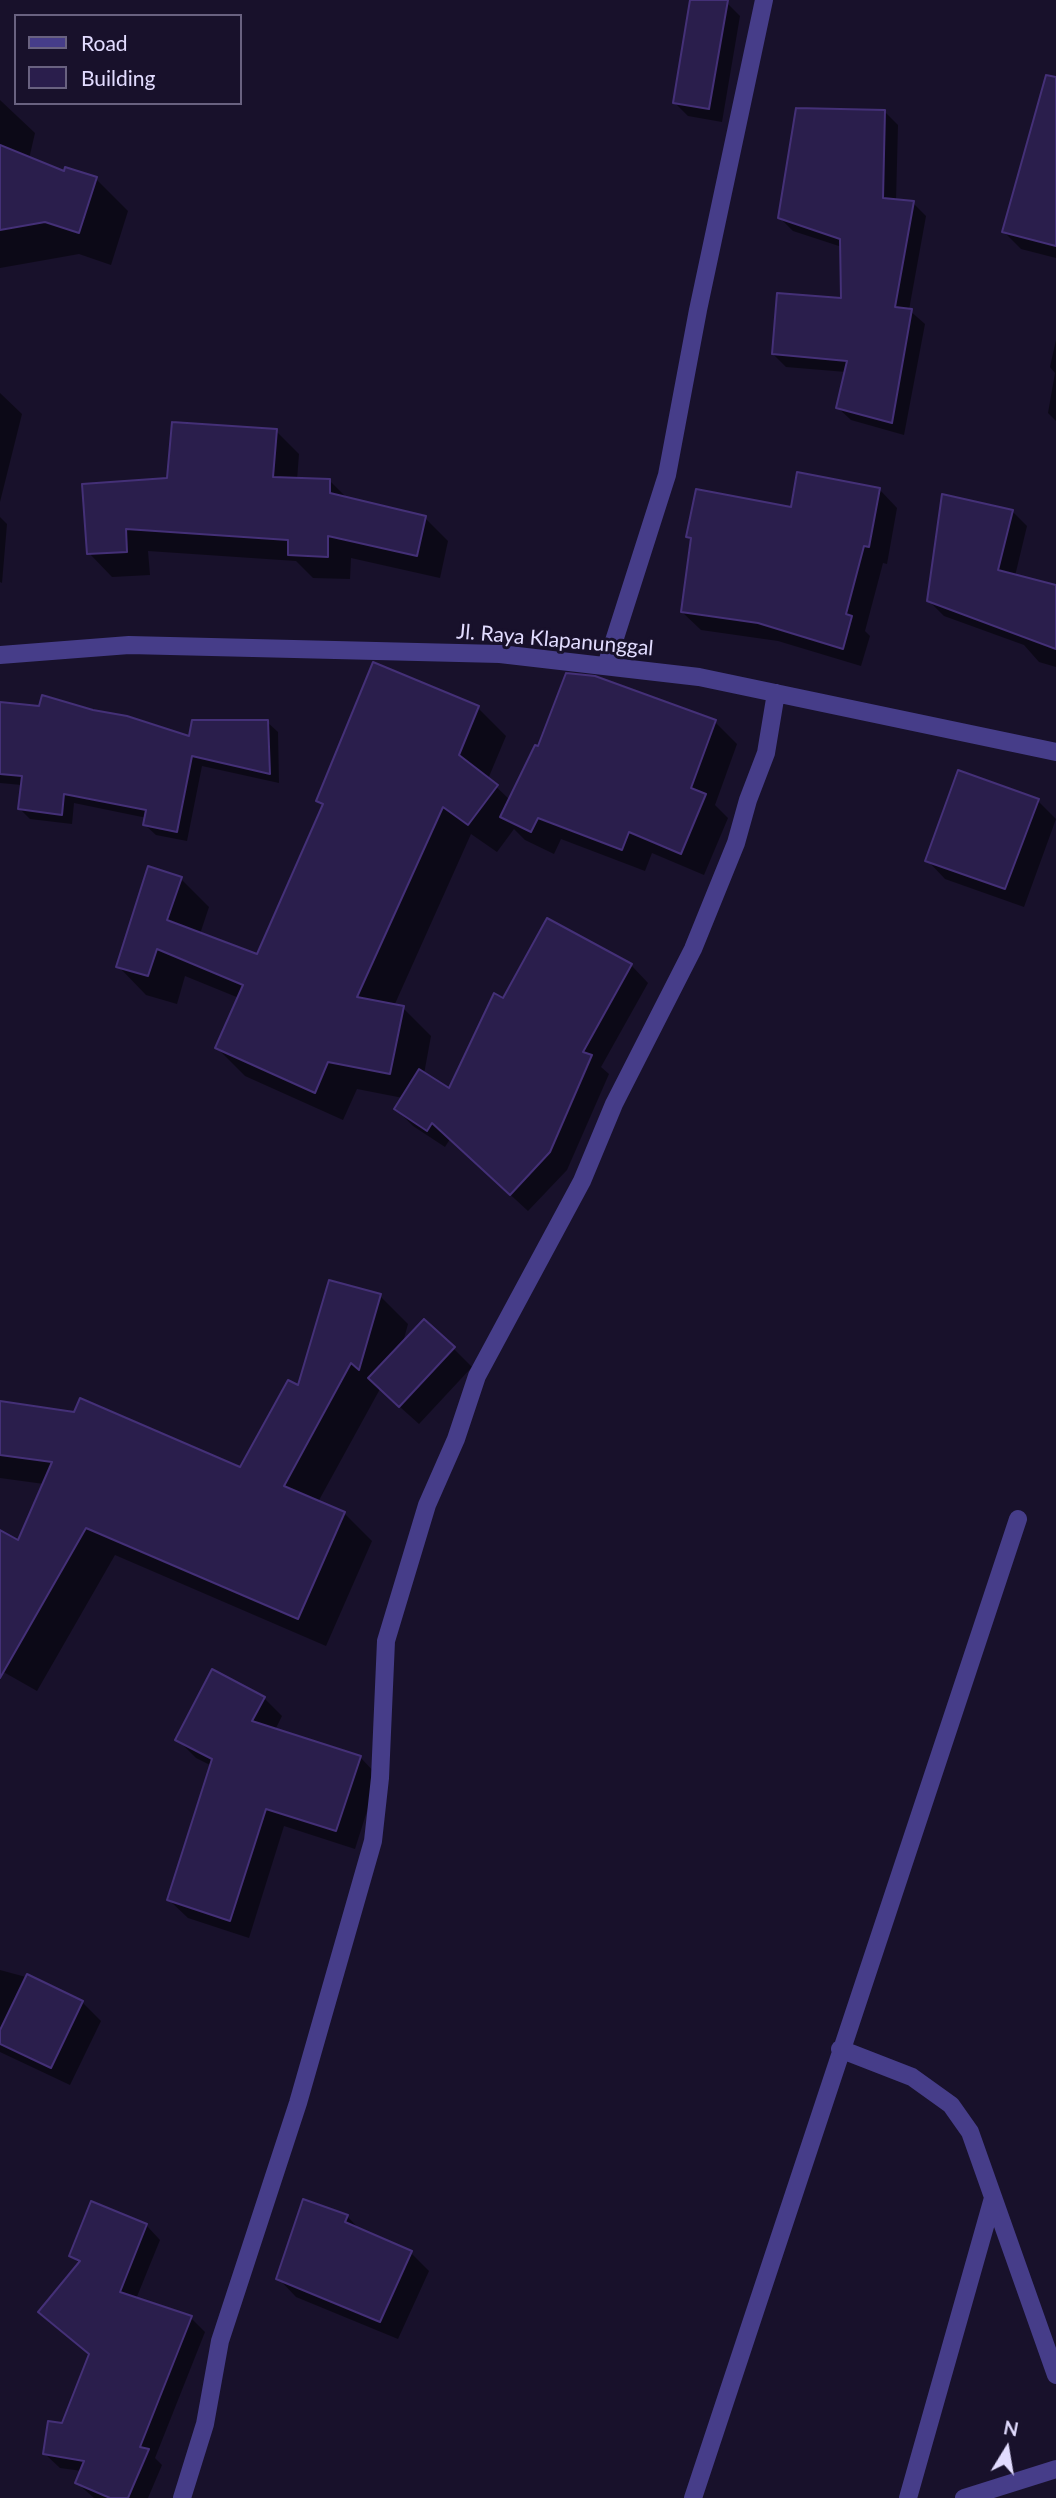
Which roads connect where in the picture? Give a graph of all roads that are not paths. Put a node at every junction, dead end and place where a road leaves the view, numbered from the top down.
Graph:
1 (764, 0) edge
2 (0, 654) edge
3 (606, 666) junction
4 (776, 692) junction
5 (1056, 752) edge
6 (1018, 1519) dead end
7 (840, 2049) junction
8 (993, 2198) junction
9 (1056, 2375) edge
10 (1056, 2469) edge
11 (182, 2498) edge
12 (693, 2498) edge
13 (908, 2498) edge
14 (964, 2498) edge

1 - 3 street
2 - 3 street, Jl. Raya Klapanunggal
3 - 4 street, Jl. Raya Klapanunggal
4 - 5 street, Jl. Raya Klapanunggal
4 - 11 street
6 - 7 street
7 - 8 street
7 - 12 street
8 - 9 street
8 - 13 street
10 - 14 street

